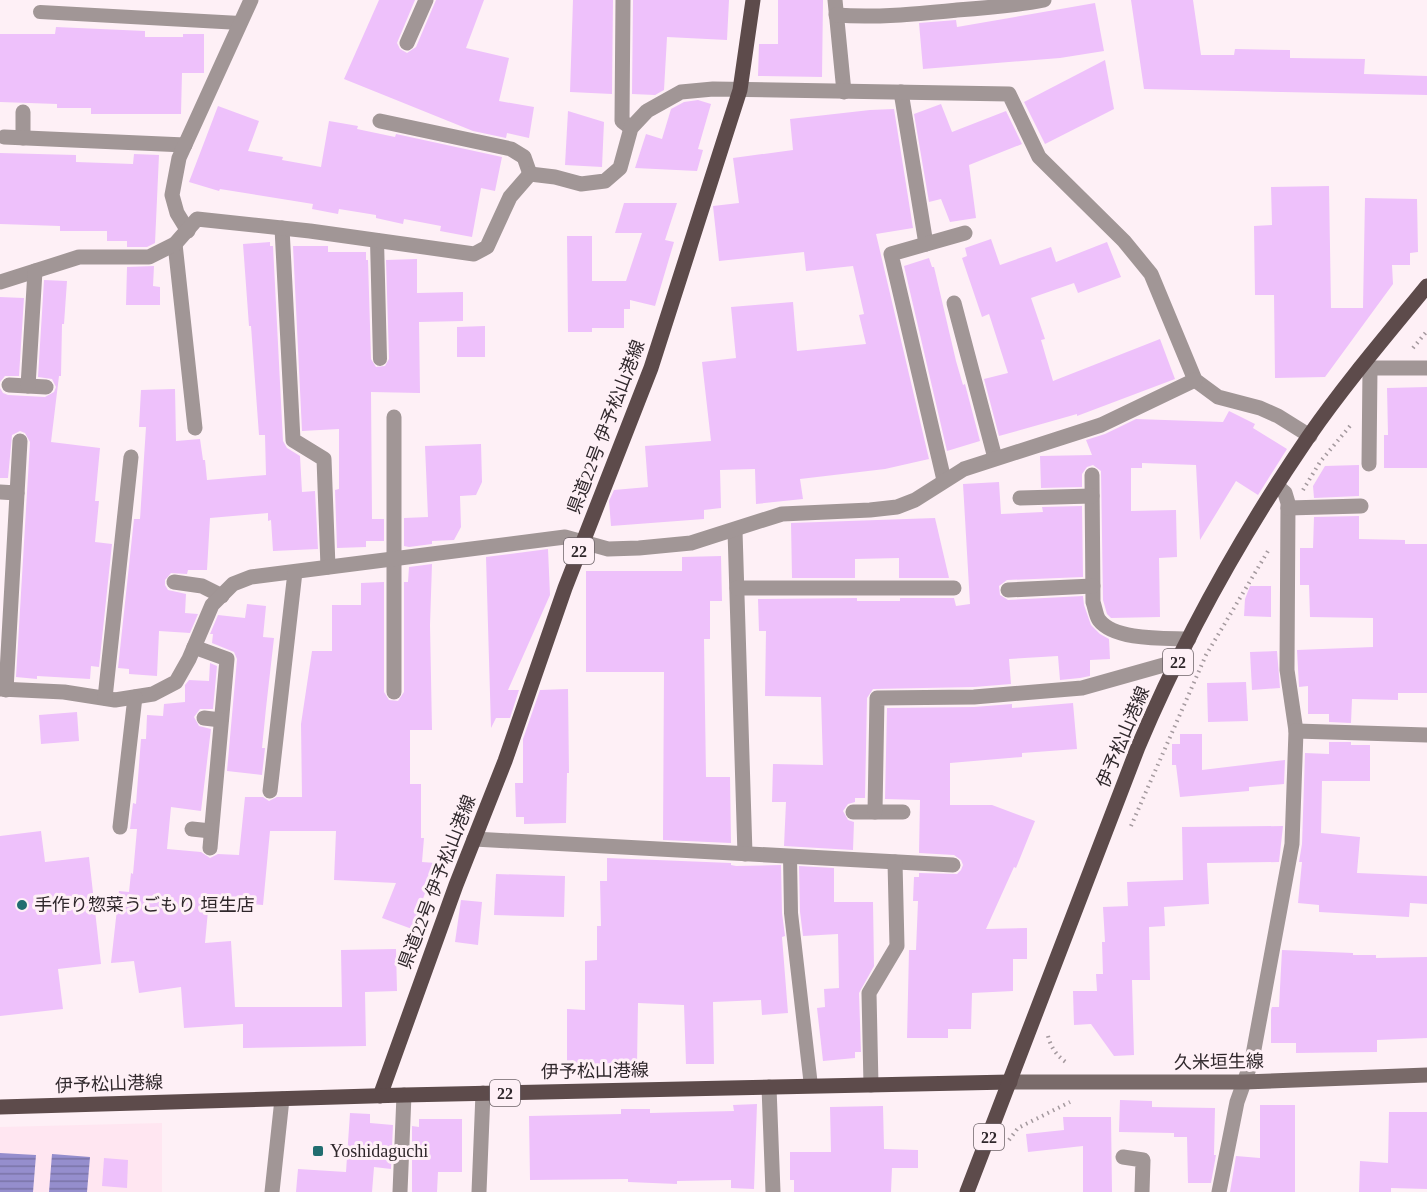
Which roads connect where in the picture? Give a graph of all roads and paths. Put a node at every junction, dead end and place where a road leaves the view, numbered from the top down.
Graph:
1 (251, 0) edge
2 (426, 0) edge
3 (623, 0) edge
4 (753, 0) edge
5 (1044, 0) edge
6 (835, 8) edge
7 (40, 12) dead end
8 (240, 24) junction
9 (407, 44) dead end
10 (740, 90) junction
11 (844, 92) junction
12 (901, 92) junction
13 (23, 112) dead end
14 (380, 121) dead end
15 (631, 128) junction
16 (4, 137) dead end
17 (23, 138) junction
18 (185, 146) junction
19 (530, 174) junction
20 (282, 228) junction
21 (188, 231) junction
22 (965, 233) dead end
23 (377, 240) junction
24 (175, 244) junction
25 (926, 244) junction
26 (35, 271) junction
27 (0, 282) edge
28 (1427, 286) edge
29 (954, 303) dead end
30 (1427, 331) edge
31 (380, 359) dead end
32 (1365, 368) junction
33 (1397, 368) junction
34 (1427, 368) edge
35 (1195, 380) junction
36 (9, 386) dead end
37 (28, 386) junction
38 (46, 387) dead end
39 (1370, 401) junction
40 (394, 417) dead end
41 (195, 428) dead end
42 (1310, 436) junction
43 (20, 441) dead end
44 (131, 457) dead end
45 (995, 458) junction
46 (1369, 464) dead end
47 (1092, 475) dead end
48 (944, 480) junction
49 (1276, 486) junction
50 (0, 492) edge
51 (17, 493) junction
52 (1092, 495) junction
53 (1020, 498) dead end
54 (1361, 506) dead end
55 (1290, 508) junction
56 (735, 531) junction
57 (583, 541) junction
58 (1270, 546) dead end
59 (395, 558) junction
60 (328, 567) junction
61 (295, 572) junction
62 (174, 582) dead end
63 (1093, 586) junction
64 (737, 588) junction
65 (954, 588) dead end
66 (1008, 590) dead end
67 (222, 596) junction
68 (5, 606) edge
69 (1189, 639) junction
70 (194, 647) junction
71 (1178, 661) junction
72 (3, 690) edge
73 (394, 692) dead end
74 (135, 697) junction
75 (105, 698) junction
76 (204, 718) dead end
77 (221, 720) junction
78 (1296, 731) junction
79 (1427, 735) edge
80 (270, 791) dead end
81 (853, 812) dead end
82 (875, 812) junction
83 (903, 812) dead end
84 (120, 827) dead end
85 (1130, 828) dead end
86 (192, 829) dead end
87 (211, 831) junction
88 (474, 839) junction
89 (210, 848) dead end
90 (746, 854) junction
91 (790, 856) junction
92 (895, 862) junction
93 (953, 866) dead end
94 (1049, 1028) dead end
95 (1073, 1067) dead end
96 (1427, 1075) edge
97 (1010, 1082) junction
98 (1244, 1082) junction
99 (871, 1085) junction
100 (811, 1086) junction
101 (769, 1087) junction
102 (483, 1093) junction
103 (380, 1095) junction
104 (404, 1095) junction
105 (282, 1099) junction
106 (1072, 1101) dead end
107 (0, 1107) edge
108 (1007, 1143) dead end
109 (1123, 1157) dead end
110 (272, 1192) edge
111 (400, 1192) edge
112 (479, 1192) edge
113 (773, 1192) edge
114 (967, 1192) edge
115 (1142, 1192) edge
116 (1219, 1192) edge

1 - 8 street
2 - 9 street
3 - 15 street
4 - 10 main road, 県道22号 伊予松山港線 / 22
5 - 6 street
6 - 11 street
7 - 8 lane
8 - 18 street
10 - 11 street
10 - 15 street
10 - 57 main road, 県道22号 伊予松山港線 / 22
11 - 12 street
12 - 25 street
12 - 35 street
13 - 17 street
14 - 19 street
15 - 19 street
16 - 17 street
17 - 18 street
18 - 21 street
19 - 23 street
20 - 21 street
20 - 23 street
20 - 60 street
21 - 24 street
22 - 25 street
23 - 31 lane
24 - 26 street
24 - 41 street
25 - 48 street
26 - 27 street
26 - 37 street
28 - 32 main road, 伊予松山港線 / 22
29 - 45 street
30 - 33 path
32 - 33 street
32 - 39 street
32 - 42 main road, 伊予松山港線 / 22
33 - 34 street
35 - 42 street
35 - 45 street
36 - 37 street
37 - 38 street
39 - 46 street
39 - 55 path
40 - 59 street
42 - 49 main road, 伊予松山港線 / 22
43 - 51 street
44 - 75 street
45 - 48 street
47 - 52 street
48 - 56 street
49 - 55 street
49 - 69 main road, 伊予松山港線 / 22
50 - 51 street
51 - 68 street
52 - 53 street
52 - 63 street
54 - 55 street
55 - 78 street
56 - 57 street
56 - 64 street
57 - 59 street
57 - 88 main road, 県道22号 伊予松山港線 / 22
58 - 85 path
59 - 60 street
59 - 73 street
60 - 61 street
61 - 67 street
61 - 80 street
62 - 67 street
63 - 66 street
63 - 69 street
64 - 65 street
64 - 90 street
67 - 70 street
68 - 72 street
69 - 71 main road, 伊予松山港線 / 22
70 - 74 street
70 - 77 street
71 - 82 street
71 - 97 main road, 伊予松山港線 / 22
72 - 75 street
74 - 75 street
74 - 84 street
76 - 77 street
77 - 87 street
78 - 79 street
78 - 98 street
81 - 82 street
82 - 83 street
86 - 87 street
87 - 89 street
88 - 90 street
88 - 103 main road, 県道22号 伊予松山港線 / 22
90 - 91 street
91 - 92 street
91 - 100 lane
92 - 93 street
92 - 99 street
94 - 95 path
96 - 98 main road, 久米垣生線
97 - 98 main road, 久米垣生線
97 - 99 main road, 伊予松山港線 / 22
97 - 114 main road, 伊予松山港線 / 22
98 - 116 street
99 - 100 main road, 伊予松山港線 / 22
100 - 101 main road, 伊予松山港線 / 22
101 - 102 main road, 伊予松山港線 / 22
101 - 113 street
102 - 104 main road, 伊予松山港線 / 22
102 - 112 street
103 - 104 main road, 伊予松山港線 / 22
103 - 105 main road, 伊予松山港線 / 22
104 - 111 street
105 - 107 main road, 伊予松山港線 / 22
105 - 110 street
106 - 108 path
109 - 115 street

